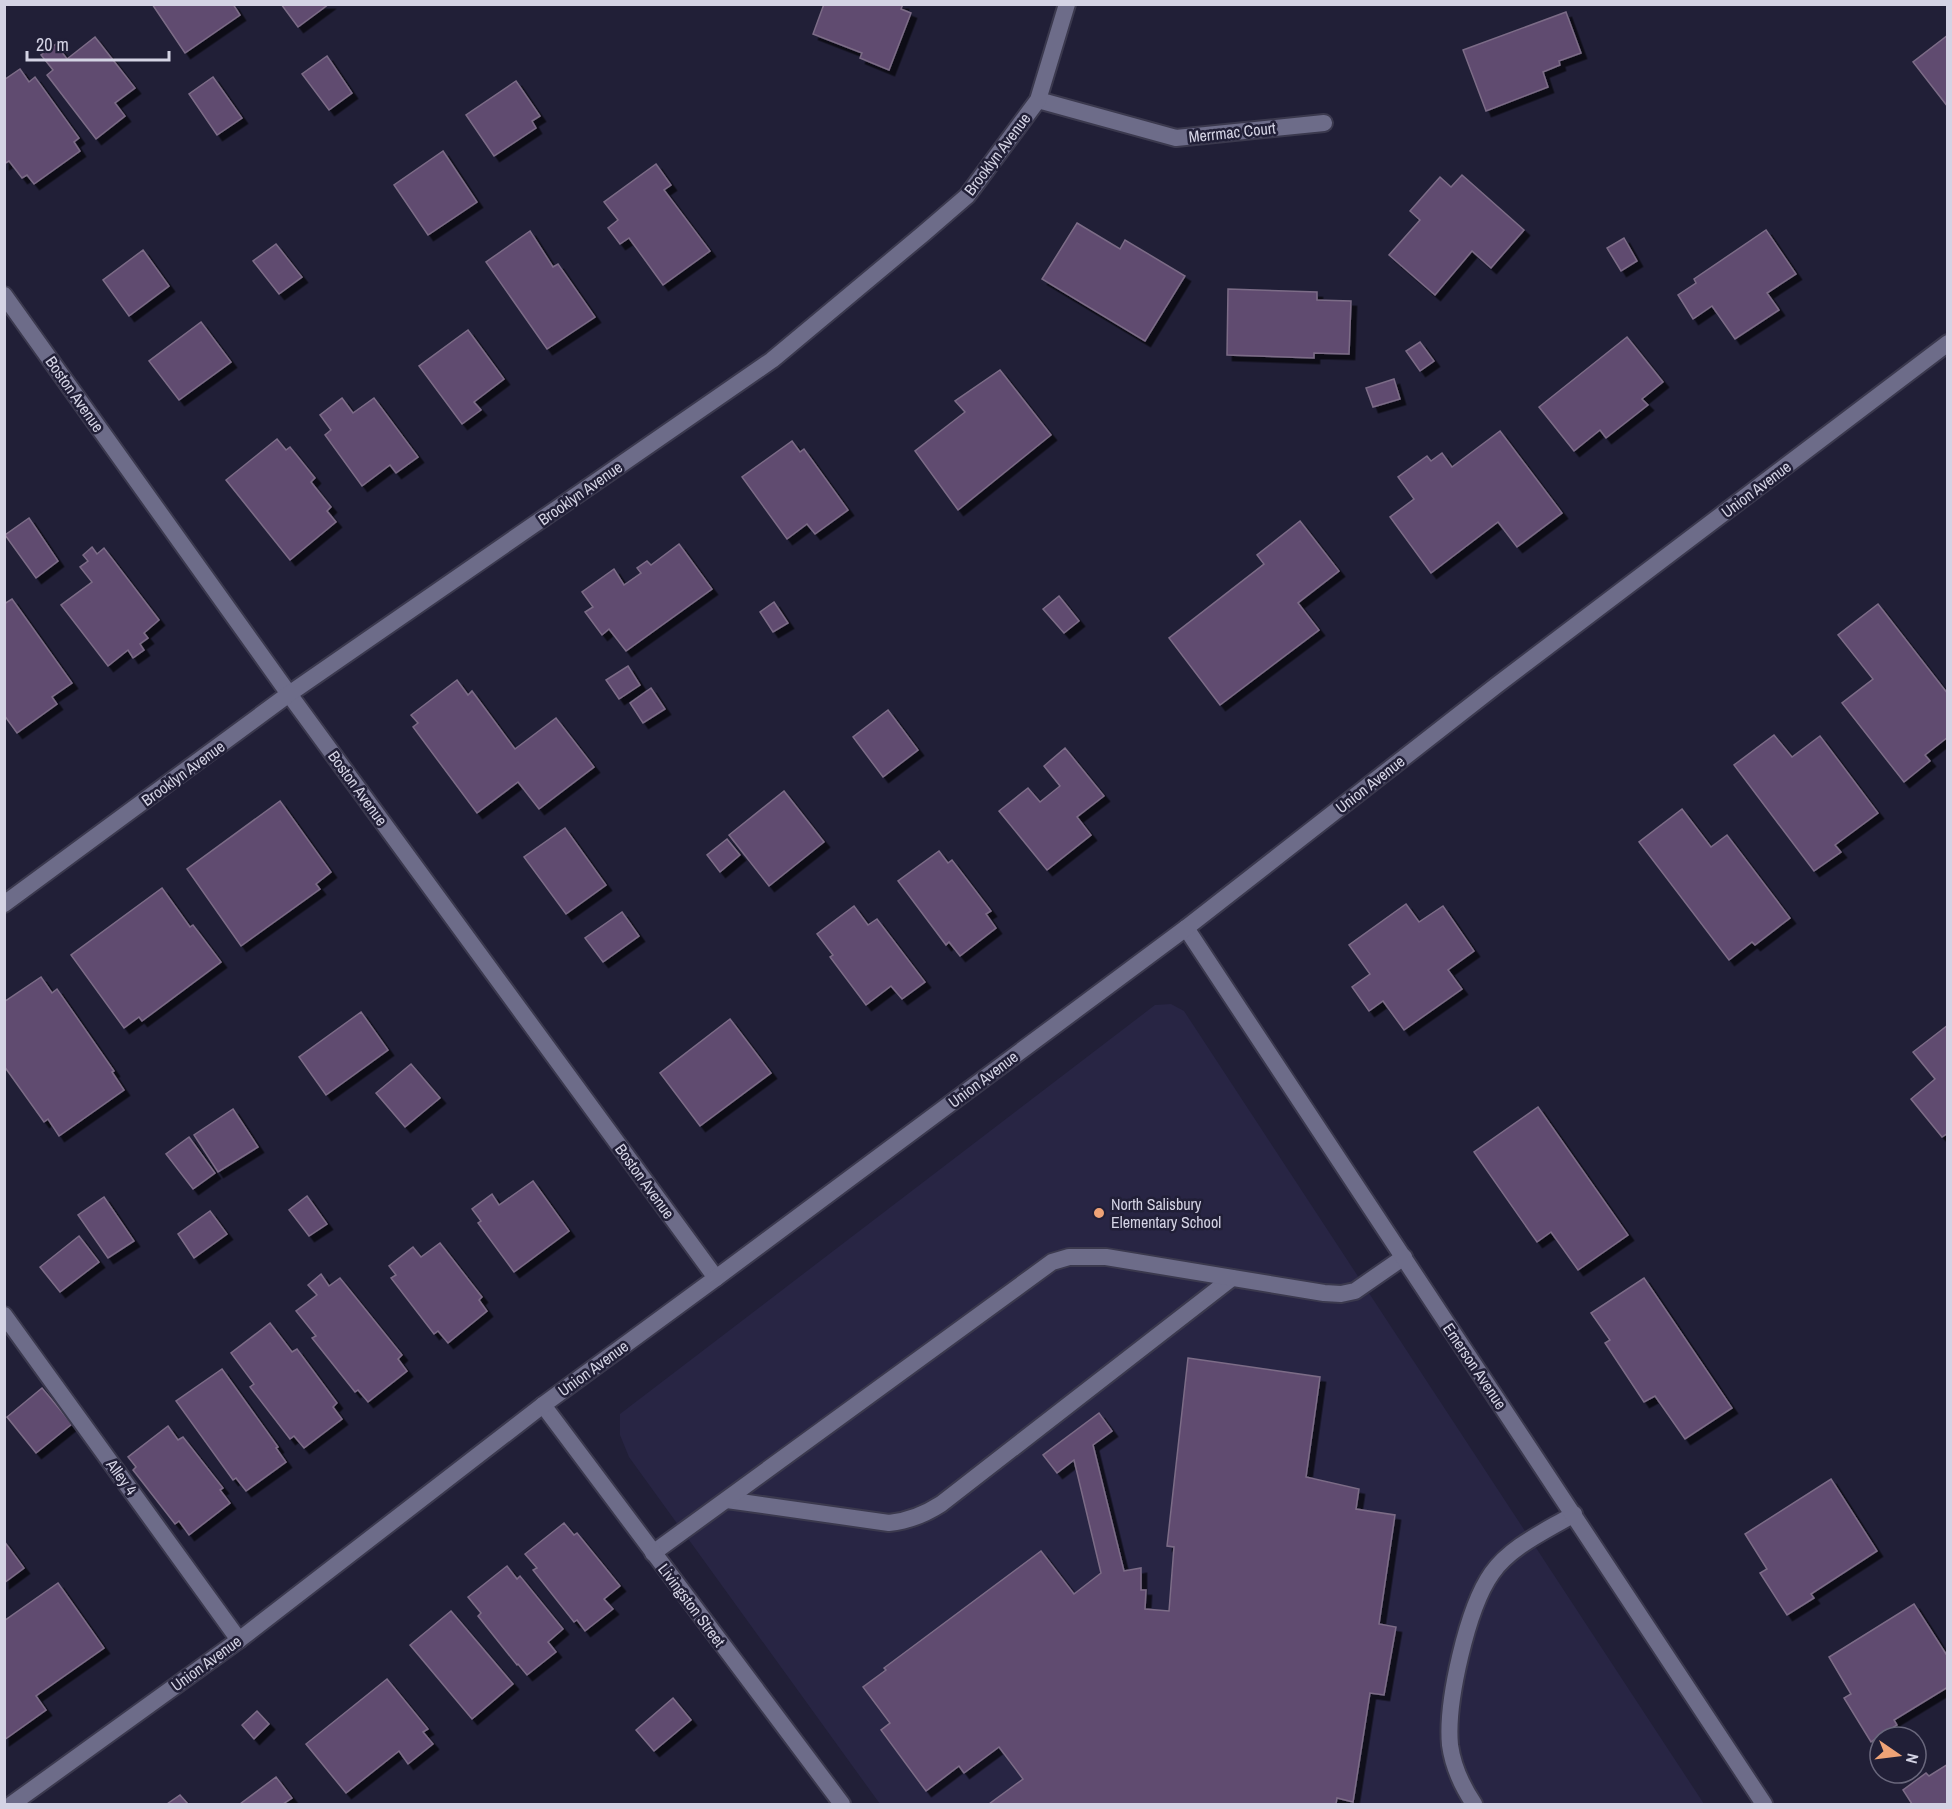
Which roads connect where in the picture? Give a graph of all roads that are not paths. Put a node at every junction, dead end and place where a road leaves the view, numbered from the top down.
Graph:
1 (1067, 4) edge
2 (1038, 100) junction
3 (1324, 123) dead end
4 (4, 295) edge
5 (1947, 343) edge
6 (289, 694) junction
7 (4, 904) edge
8 (1186, 928) junction
9 (1404, 1257) junction
10 (716, 1278) junction
11 (1232, 1278) junction
12 (4, 1315) edge
13 (543, 1405) junction
14 (727, 1500) junction
15 (1574, 1514) junction
16 (653, 1553) junction
17 (239, 1640) junction
18 (12, 1804) edge
19 (842, 1804) edge
20 (1474, 1804) edge
21 (1764, 1804) edge

1 - 2 street, Brooklyn Avenue
2 - 3 street, Merrmac Court
2 - 6 street, Brooklyn Avenue
4 - 6 street, Boston Avenue
5 - 8 street, Union Avenue
6 - 7 street, Brooklyn Avenue
6 - 10 street, Boston Avenue
8 - 9 street, Emerson Avenue
8 - 10 street, Union Avenue
9 - 11 street
9 - 15 street, Emerson Avenue
10 - 13 street, Union Avenue
11 - 14 street
11 - 14 street
12 - 17 street, Alley 4
13 - 16 street, Livingston Street
13 - 17 street, Union Avenue
14 - 16 street
15 - 20 street
15 - 21 street, Emerson Avenue
16 - 19 street, Livingston Street
17 - 18 street, Union Avenue

